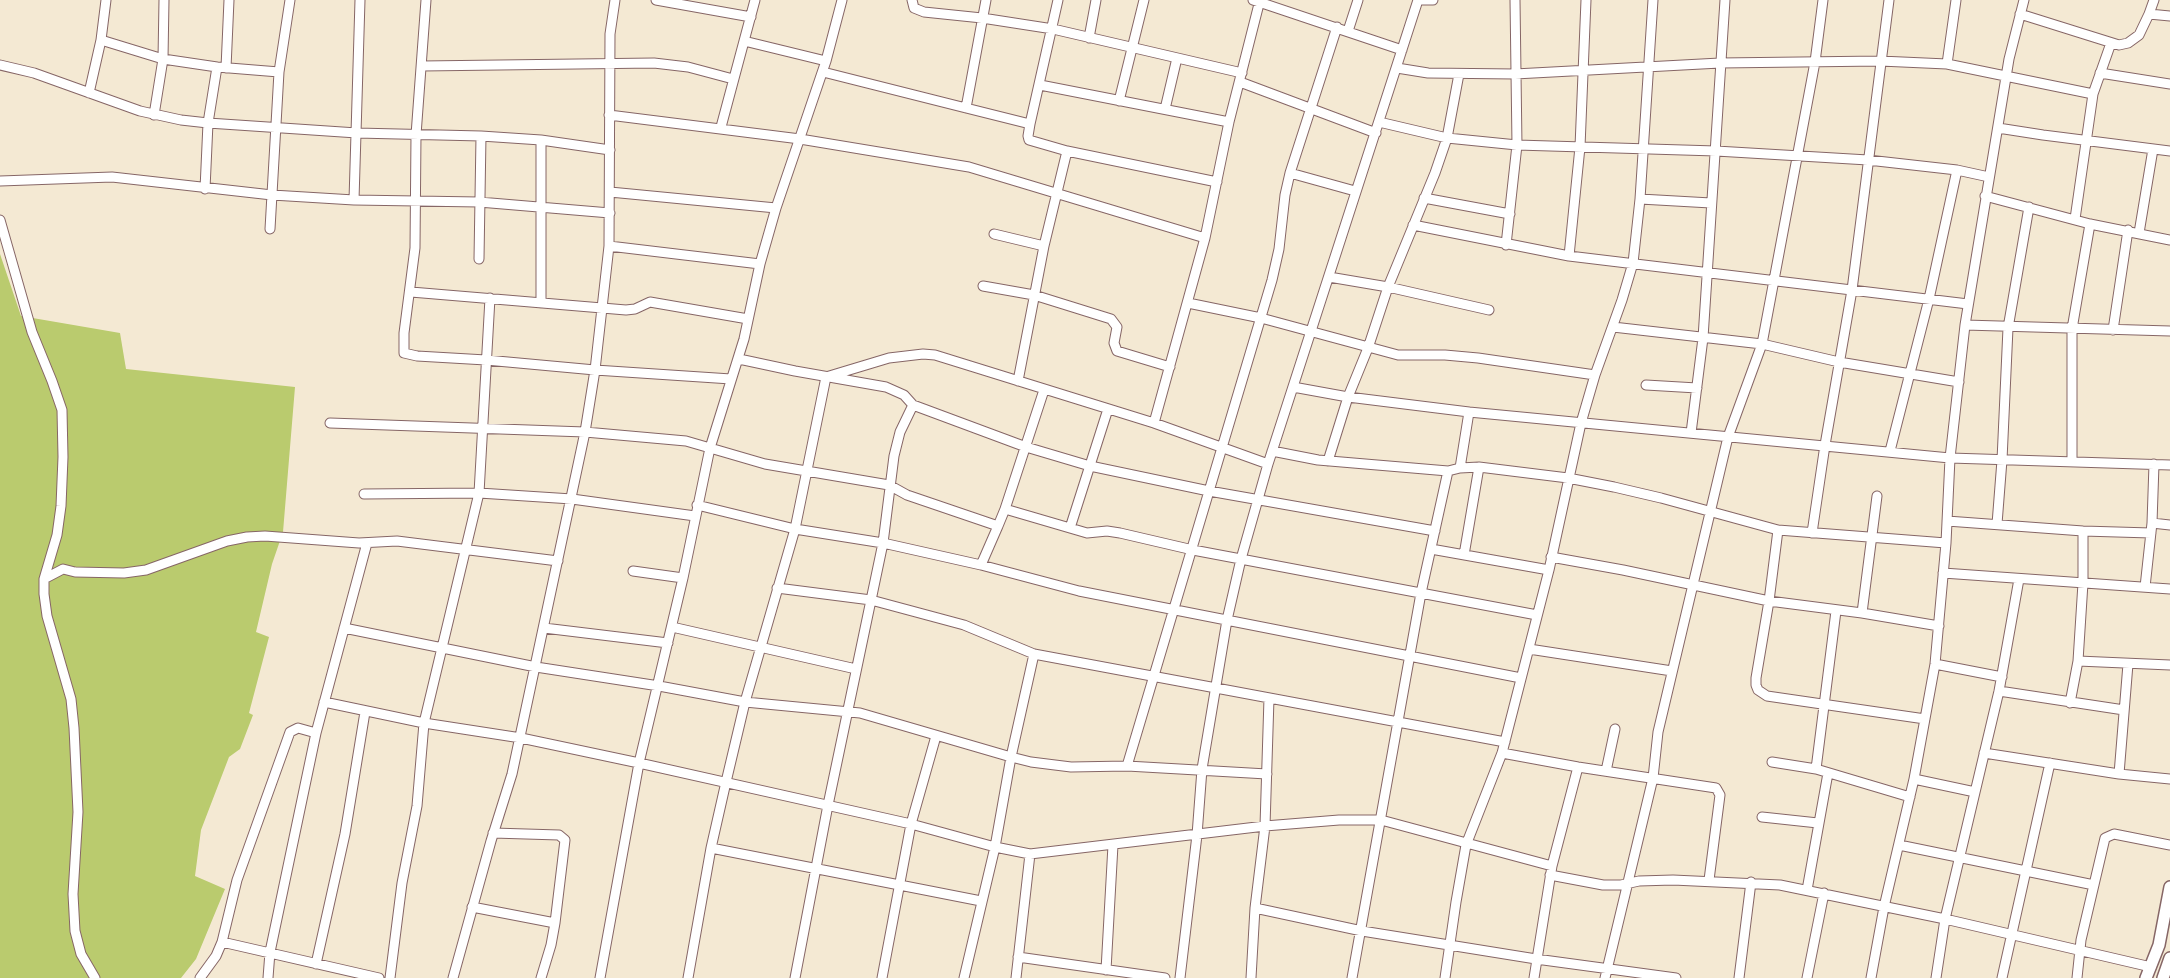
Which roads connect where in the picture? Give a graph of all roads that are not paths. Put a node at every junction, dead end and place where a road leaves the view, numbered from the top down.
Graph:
1 (106, 0) edge
2 (164, 0) edge
3 (229, 0) edge
4 (290, 0) edge
5 (360, 0) edge
6 (426, 0) edge
7 (615, 0) edge
8 (656, 0) edge
9 (756, 0) edge
10 (842, 0) edge
11 (912, 0) edge
12 (986, 0) edge
13 (1058, 0) edge
14 (1096, 0) edge
15 (1144, 0) edge
16 (1358, 0) edge
17 (1418, 0) edge
18 (1433, 0) edge
19 (1515, 0) edge
20 (1586, 0) edge
21 (1653, 0) edge
22 (1725, 0) edge
23 (1823, 0) edge
24 (1889, 0) edge
25 (1956, 0) edge
26 (2024, 0) edge
27 (2154, 0) edge
28 (1258, 1) edge
29 (2020, 14) junction
30 (2149, 14) junction
31 (2170, 16) edge
32 (751, 17) junction
33 (982, 18) junction
34 (1337, 27) junction
35 (1053, 29) junction
36 (1348, 31) junction
37 (1089, 38) junction
38 (101, 40) junction
39 (744, 41) junction
40 (2111, 43) junction
41 (1133, 48) junction
42 (1402, 50) junction
43 (1177, 58) junction
44 (163, 59) junction
45 (1880, 60) junction
46 (826, 61) junction
47 (1815, 62) junction
48 (609, 63) junction
49 (1720, 63) junction
50 (1947, 64) junction
51 (0, 65) edge
52 (422, 66) junction
53 (1649, 66) junction
54 (221, 67) junction
55 (1397, 68) junction
56 (1583, 71) junction
57 (279, 72) junction
58 (823, 72) junction
59 (2100, 73) junction
60 (1459, 74) junction
61 (1514, 74) junction
62 (2006, 75) junction
63 (1241, 77) junction
64 (733, 78) junction
65 (2170, 84) edge
66 (1040, 85) junction
67 (89, 93) junction
68 (2093, 94) junction
69 (1119, 101) junction
70 (966, 108) junction
71 (1310, 108) junction
72 (1165, 109) junction
73 (154, 115) junction
74 (609, 115) junction
75 (1229, 122) junction
76 (1379, 122) junction
77 (208, 124) junction
78 (1030, 124) junction
79 (721, 127) junction
80 (275, 128) junction
81 (1998, 128) junction
82 (357, 133) junction
83 (1376, 133) junction
84 (416, 135) junction
85 (481, 136) junction
86 (1447, 138) junction
87 (800, 139) junction
88 (542, 140) junction
89 (2088, 141) junction
90 (1516, 145) junction
91 (1580, 147) junction
92 (1644, 149) junction
93 (2153, 149) junction
94 (610, 150) junction
95 (1067, 150) junction
96 (2170, 150) edge
97 (1716, 151) junction
98 (1798, 156) junction
99 (1868, 160) junction
100 (1957, 170) junction
101 (1290, 173) junction
102 (1989, 176) junction
103 (0, 181) edge
104 (1217, 182) junction
105 (205, 189) junction
106 (610, 192) junction
107 (1356, 192) junction
108 (1057, 193) junction
109 (272, 195) junction
110 (1985, 196) junction
111 (1424, 198) junction
112 (1640, 199) junction
113 (354, 200) junction
114 (416, 202) junction
115 (479, 202) junction
116 (1711, 203) junction
117 (541, 207) junction
118 (2029, 207) junction
119 (776, 208) junction
120 (610, 212) junction
121 (1510, 214) junction
122 (2075, 219) junction
123 (0, 220) edge
124 (2090, 224) junction
125 (1413, 225) junction
126 (270, 228) dead end
127 (2128, 230) junction
128 (2139, 233) junction
129 (994, 234) dead end
130 (1205, 238) junction
131 (2170, 240) edge
132 (1506, 245) junction
133 (610, 246) junction
134 (1044, 246) junction
135 (1569, 256) junction
136 (479, 259) dead end
137 (1633, 263) junction
138 (760, 264) junction
139 (1706, 272) junction
140 (1329, 278) junction
141 (1775, 282) junction
142 (983, 286) dead end
143 (1388, 286) junction
144 (1852, 290) junction
145 (411, 292) junction
146 (1034, 295) junction
147 (490, 298) junction
148 (1928, 300) junction
149 (541, 303) junction
150 (1188, 303) junction
151 (1968, 304) junction
152 (603, 308) junction
153 (1489, 310) dead end
154 (1260, 318) junction
155 (748, 319) junction
156 (1965, 325) junction
157 (1613, 327) junction
158 (2008, 328) junction
159 (2072, 328) junction
160 (2113, 330) junction
161 (2170, 331) edge
162 (1310, 332) junction
163 (1703, 338) junction
164 (1762, 344) junction
165 (1368, 348) junction
166 (739, 359) junction
167 (486, 360) junction
168 (1839, 362) junction
169 (1170, 367) junction
170 (595, 370) junction
171 (1910, 374) junction
172 (1595, 375) junction
173 (826, 377) junction
174 (732, 379) junction
175 (1018, 381) junction
176 (1959, 382) junction
177 (1646, 385) dead end
178 (1294, 387) junction
179 (1697, 388) junction
180 (1044, 390) junction
181 (1348, 397) junction
182 (913, 405) junction
183 (1108, 410) junction
184 (1469, 412) junction
185 (1154, 423) junction
186 (1581, 423) junction
187 (330, 424) dead end
188 (484, 428) junction
189 (585, 432) junction
190 (1690, 433) junction
191 (1728, 437) junction
192 (1825, 445) junction
193 (1222, 447) junction
194 (710, 448) junction
195 (1026, 448) junction
196 (1272, 451) junction
197 (1890, 451) junction
198 (1950, 458) junction
199 (2002, 460) junction
200 (1328, 461) junction
201 (2072, 462) junction
202 (1268, 464) junction
203 (2154, 464) junction
204 (2170, 465) edge
205 (1090, 466) junction
206 (1479, 467) junction
207 (1460, 468) junction
208 (1448, 471) junction
209 (807, 472) junction
210 (1568, 478) junction
211 (889, 485) junction
212 (1209, 491) junction
213 (479, 492) junction
214 (364, 494) dead end
215 (1877, 496) dead end
216 (572, 499) junction
217 (1258, 500) junction
218 (698, 505) junction
219 (1005, 509) junction
220 (1710, 511) junction
221 (695, 516) junction
222 (1947, 521) junction
223 (2152, 523) junction
224 (1997, 524) junction
225 (2170, 525) edge
226 (998, 526) junction
227 (1070, 528) junction
228 (795, 529) junction
229 (1778, 530) junction
230 (1435, 531) junction
231 (2083, 531) junction
232 (1812, 533) junction
233 (2151, 533) junction
234 (1872, 537) junction
235 (367, 543) junction
236 (883, 543) junction
237 (1946, 543) junction
238 (467, 549) junction
239 (1431, 549) junction
240 (1193, 550) junction
241 (1464, 555) junction
242 (1551, 557) junction
243 (1241, 559) junction
244 (558, 561) junction
245 (981, 565) junction
246 (1548, 570) junction
247 (633, 571) dead end
248 (1943, 573) junction
249 (683, 578) junction
250 (44, 579) junction
251 (2019, 579) junction
252 (2083, 583) junction
253 (1694, 584) junction
254 (2145, 587) junction
255 (776, 588) junction
256 (2170, 589) edge
257 (1421, 593) junction
258 (871, 600) junction
259 (1769, 601) junction
260 (1175, 608) junction
261 (1836, 611) junction
262 (1862, 613) junction
263 (1537, 615) junction
264 (1227, 620) junction
265 (1939, 626) junction
266 (672, 627) junction
267 (344, 628) junction
268 (544, 628) junction
269 (668, 643) junction
270 (760, 647) junction
271 (441, 649) junction
272 (1529, 649) junction
273 (1034, 654) junction
274 (1410, 657) junction
275 (2078, 661) junction
276 (1935, 664) junction
277 (2128, 664) junction
278 (2170, 666) edge
279 (536, 667) junction
280 (856, 669) junction
281 (1672, 671) junction
282 (1154, 676) junction
283 (2002, 676) junction
284 (1521, 678) junction
285 (659, 686) junction
286 (1216, 687) junction
287 (1999, 691) junction
288 (1269, 698) junction
289 (324, 702) junction
290 (745, 702) junction
291 (2070, 703) junction
292 (1825, 704) junction
293 (2124, 710) junction
294 (847, 711) junction
295 (365, 712) junction
296 (1925, 719) junction
297 (1398, 721) junction
298 (424, 723) junction
299 (1615, 729) dead end
300 (316, 733) junction
301 (936, 736) junction
302 (521, 738) junction
303 (1505, 742) junction
304 (1502, 753) junction
305 (1984, 753) junction
306 (1011, 758) junction
307 (640, 762) junction
308 (1772, 762) dead end
309 (2050, 763) junction
310 (1127, 766) junction
311 (1578, 767) junction
312 (1816, 769) junction
313 (1202, 770) junction
314 (1606, 771) junction
315 (1828, 773) junction
316 (1267, 774) junction
317 (2119, 774) junction
318 (1653, 778) junction
319 (2170, 778) edge
320 (1914, 780) junction
321 (726, 782) junction
322 (1975, 792) junction
323 (1910, 797) junction
324 (828, 805) junction
325 (1762, 817) dead end
326 (1381, 820) junction
327 (1818, 823) junction
328 (912, 824) junction
329 (1264, 826) junction
330 (493, 833) junction
331 (1197, 835) junction
332 (1466, 844) junction
333 (1113, 845) junction
334 (1899, 845) junction
335 (2170, 846) edge
336 (995, 847) junction
337 (711, 848) junction
338 (1030, 854) junction
339 (1960, 858) junction
340 (816, 868) junction
341 (1551, 871) junction
342 (2027, 872) junction
343 (1709, 880) junction
344 (1751, 882) junction
345 (1627, 883) junction
346 (900, 885) junction
347 (2094, 885) junction
348 (2170, 887) edge
349 (1807, 890) junction
350 (1824, 893) junction
351 (981, 901) junction
352 (472, 907) junction
353 (1884, 907) junction
354 (1255, 908) junction
355 (1945, 918) junction
356 (555, 923) junction
357 (1362, 931) junction
358 (2011, 935) junction
359 (222, 942) junction
360 (1449, 945) junction
361 (2080, 950) junction
362 (270, 952) junction
363 (1018, 957) junction
364 (2170, 958) edge
365 (1536, 959) junction
366 (316, 964) junction
367 (2152, 966) junction
368 (1106, 970) junction
369 (1606, 974) edge
370 (95, 978) edge
371 (200, 978) edge
372 (268, 978) edge
373 (379, 978) edge
374 (390, 978) edge
375 (453, 978) edge
376 (541, 978) edge
377 (600, 978) edge
378 (688, 978) edge
379 (795, 978) edge
380 (882, 978) edge
381 (964, 978) edge
382 (1016, 978) edge
383 (1164, 978) edge
384 (1180, 978) edge
385 (1251, 978) edge
386 (1352, 978) edge
387 (1445, 978) edge
388 (1534, 978) edge
389 (1676, 978) edge
390 (1739, 978) edge
391 (1807, 978) edge
392 (1871, 978) edge
393 (1936, 978) edge
394 (2002, 978) edge
395 (2077, 978) edge
396 (2146, 978) edge
397 (2163, 978) edge

1 - 38 street
2 - 44 street
3 - 54 street
4 - 57 street
5 - 82 street
6 - 52 street
7 - 48 street
8 - 32 street
9 - 32 street
10 - 46 street
11 - 33 street
12 - 33 street
13 - 35 street
14 - 37 street
15 - 41 street
16 - 36 street
17 - 18 street
17 - 42 street
19 - 61 street
20 - 56 street
21 - 53 street
22 - 49 street
23 - 47 street
24 - 45 street
25 - 50 street
26 - 29 street
27 - 30 street
28 - 34 street
28 - 63 street
29 - 40 street
29 - 62 street
30 - 31 street
30 - 40 street
32 - 39 street
33 - 35 street
33 - 70 street
34 - 36 street
34 - 71 street
35 - 37 street
35 - 66 street
36 - 42 street
37 - 41 street
38 - 44 street
38 - 67 street
39 - 46 street
39 - 64 street
40 - 59 street
41 - 43 street
41 - 69 street
42 - 55 street
43 - 63 street
43 - 72 street
44 - 54 street
44 - 73 street
45 - 47 street
45 - 50 street
45 - 99 street
46 - 58 street
47 - 49 street
47 - 98 street
48 - 52 street
48 - 64 street
48 - 74 street
49 - 53 street
49 - 97 street
50 - 62 street
51 - 67 street
52 - 84 street
53 - 56 street
53 - 92 street
54 - 57 street
54 - 77 street
55 - 60 street
55 - 76 street
56 - 61 street
56 - 91 street
57 - 80 street
58 - 70 street
58 - 87 street
59 - 65 street
59 - 68 street
60 - 61 street
60 - 86 street
61 - 90 street
62 - 68 street
62 - 81 street
63 - 71 street
63 - 75 street
64 - 79 street
66 - 69 street
66 - 78 street
67 - 73 street
68 - 89 street
69 - 72 street
70 - 78 street
71 - 83 street
71 - 101 street
72 - 75 street
73 - 77 street
74 - 79 street
74 - 94 street
75 - 104 street
76 - 83 street
76 - 86 street
77 - 80 street
77 - 105 street
78 - 95 street
79 - 87 street
80 - 82 street
80 - 109 street
81 - 89 street
81 - 102 street
82 - 84 street
82 - 113 street
83 - 107 street
84 - 85 street
84 - 114 street
85 - 88 street
85 - 115 street
86 - 90 street
86 - 111 street
87 - 108 street
87 - 119 street
88 - 94 street
88 - 117 street
89 - 93 street
89 - 122 street
90 - 91 street
90 - 121 street
91 - 92 street
91 - 135 street
92 - 97 street
92 - 112 street
93 - 96 street
93 - 128 street
94 - 106 street
95 - 104 street
95 - 108 street
97 - 98 street
97 - 116 street
98 - 99 street
98 - 141 street
99 - 100 street
99 - 144 street
100 - 102 street
100 - 148 street
101 - 107 street
101 - 154 street
102 - 110 street
103 - 105 street
104 - 130 street
105 - 109 street
106 - 119 street
106 - 120 street
107 - 140 street
108 - 130 street
108 - 134 street
109 - 113 street
109 - 126 street
110 - 118 street
110 - 151 street
111 - 121 street
111 - 125 street
112 - 116 street
112 - 137 street
113 - 114 street
114 - 115 street
114 - 145 street
115 - 117 street
115 - 136 street
116 - 139 street
117 - 120 street
117 - 149 street
118 - 122 street
118 - 158 street
119 - 138 street
120 - 133 street
121 - 132 street
122 - 124 street
123 - 250 street
124 - 127 street
124 - 159 street
125 - 132 street
125 - 143 street
127 - 128 street
127 - 160 street
128 - 131 street
129 - 134 street
130 - 150 street
132 - 135 street
133 - 138 street
133 - 152 street
134 - 146 street
135 - 137 street
137 - 139 street
137 - 157 street
138 - 155 street
139 - 141 street
139 - 163 street
140 - 143 street
140 - 162 street
141 - 144 street
141 - 164 street
142 - 146 street
143 - 153 street
143 - 165 street
144 - 148 street
144 - 168 street
145 - 147 street
145 - 167 street
146 - 169 street
146 - 175 street
147 - 149 street
147 - 167 street
148 - 151 street
148 - 171 street
149 - 152 street
150 - 154 street
150 - 169 street
151 - 156 street
152 - 155 street
152 - 170 street
154 - 162 street
154 - 193 street
155 - 166 street
156 - 158 street
156 - 176 street
157 - 163 street
157 - 172 street
158 - 159 street
158 - 199 street
159 - 160 street
159 - 201 street
160 - 161 street
162 - 165 street
162 - 178 street
163 - 164 street
163 - 179 street
164 - 168 street
164 - 191 street
165 - 172 street
165 - 181 street
166 - 173 street
166 - 174 street
167 - 170 street
167 - 188 street
168 - 171 street
168 - 192 street
169 - 185 street
170 - 174 street
170 - 189 street
171 - 176 street
171 - 197 street
172 - 186 street
173 - 175 street
173 - 182 street
173 - 209 street
174 - 194 street
175 - 180 street
176 - 198 street
177 - 179 street
178 - 181 street
178 - 196 street
179 - 190 street
180 - 183 street
180 - 195 street
181 - 184 street
181 - 200 street
182 - 195 street
182 - 211 street
183 - 185 street
183 - 205 street
184 - 186 street
184 - 207 street
185 - 193 street
186 - 190 street
186 - 210 street
187 - 188 street
188 - 189 street
188 - 213 street
189 - 194 street
189 - 216 street
190 - 191 street
191 - 192 street
191 - 220 street
192 - 197 street
192 - 232 street
193 - 202 street
193 - 212 street
194 - 209 street
194 - 218 street
195 - 205 street
195 - 219 street
196 - 200 street
196 - 202 street
197 - 198 street
198 - 199 street
198 - 222 street
199 - 201 street
199 - 224 street
200 - 208 street
201 - 203 street
202 - 217 street
203 - 204 street
203 - 223 street
205 - 212 street
205 - 227 street
206 - 207 street
206 - 210 street
206 - 241 street
207 - 208 street
208 - 230 street
209 - 211 street
209 - 228 street
210 - 220 street
210 - 242 street
211 - 226 street
211 - 236 street
212 - 217 street
212 - 240 street
213 - 214 street
213 - 216 street
213 - 238 street
215 - 234 street
216 - 221 street
216 - 244 street
217 - 230 street
217 - 243 street
218 - 221 street
218 - 228 street
219 - 226 street
219 - 227 street
220 - 229 street
220 - 253 street
221 - 249 street
222 - 224 street
222 - 237 street
223 - 225 street
223 - 233 street
224 - 231 street
226 - 245 street
227 - 240 street
228 - 236 street
228 - 255 street
229 - 232 street
229 - 259 street
230 - 239 street
231 - 233 street
231 - 252 street
232 - 234 street
233 - 254 street
234 - 237 street
234 - 262 street
235 - 238 street
235 - 250 street
235 - 267 street
236 - 245 street
236 - 258 street
237 - 248 street
238 - 244 street
238 - 271 street
239 - 241 street
239 - 257 street
240 - 243 street
240 - 260 street
241 - 246 street
242 - 246 street
242 - 253 street
243 - 257 street
243 - 264 street
244 - 268 street
245 - 260 street
246 - 263 street
247 - 249 street
248 - 251 street
248 - 265 street
249 - 266 street
250 - 370 street
251 - 252 street
251 - 283 street
252 - 254 street
252 - 275 street
253 - 259 street
253 - 281 street
254 - 256 street
255 - 258 street
255 - 270 street
257 - 263 street
257 - 274 street
258 - 273 street
258 - 280 street
259 - 261 street
259 - 292 street
260 - 264 street
260 - 282 street
261 - 262 street
261 - 292 street
262 - 265 street
263 - 272 street
264 - 274 street
264 - 286 street
265 - 276 street
266 - 269 street
266 - 270 street
267 - 271 street
267 - 289 street
268 - 269 street
268 - 279 street
269 - 285 street
270 - 280 street
270 - 290 street
271 - 279 street
271 - 298 street
272 - 281 street
272 - 284 street
273 - 282 street
273 - 306 street
274 - 284 street
274 - 297 street
275 - 277 street
275 - 291 street
276 - 283 street
276 - 296 street
277 - 278 street
277 - 293 street
279 - 285 street
279 - 302 street
280 - 294 street
281 - 318 street
282 - 286 street
282 - 310 street
283 - 287 street
284 - 303 street
285 - 290 street
285 - 307 street
286 - 288 street
286 - 313 street
287 - 291 street
287 - 305 street
288 - 297 street
288 - 316 street
289 - 295 street
289 - 300 street
290 - 294 street
290 - 321 street
291 - 293 street
292 - 296 street
292 - 312 street
293 - 317 street
294 - 301 street
294 - 324 street
295 - 298 street
295 - 366 street
296 - 320 street
297 - 303 street
297 - 326 street
298 - 302 street
298 - 374 street
299 - 314 street
300 - 359 street
300 - 362 street
301 - 306 street
301 - 328 street
302 - 307 street
302 - 330 street
303 - 304 street
304 - 311 street
304 - 332 street
305 - 309 street
305 - 322 street
306 - 310 street
306 - 336 street
307 - 321 street
307 - 377 street
308 - 312 street
309 - 317 street
309 - 342 street
310 - 313 street
311 - 314 street
311 - 341 street
312 - 315 street
313 - 316 street
313 - 331 street
314 - 318 street
315 - 323 street
315 - 327 street
316 - 329 street
317 - 319 street
318 - 343 street
318 - 345 street
320 - 322 street
320 - 323 street
321 - 324 street
321 - 337 street
322 - 339 street
323 - 334 street
324 - 328 street
324 - 340 street
325 - 327 street
326 - 329 street
326 - 332 street
326 - 357 street
327 - 349 street
328 - 336 street
328 - 346 street
329 - 331 street
329 - 354 street
330 - 352 street
330 - 356 street
331 - 333 street
331 - 384 street
332 - 341 street
332 - 360 street
333 - 338 street
333 - 368 street
334 - 339 street
334 - 353 street
335 - 347 street
336 - 338 street
336 - 351 street
337 - 340 street
337 - 378 street
338 - 363 street
339 - 342 street
339 - 355 street
340 - 346 street
340 - 379 street
341 - 345 street
341 - 365 street
342 - 347 street
342 - 358 street
343 - 344 street
343 - 345 street
344 - 349 street
344 - 390 street
345 - 369 street
346 - 351 street
346 - 380 street
347 - 361 street
348 - 367 street
349 - 350 street
350 - 353 street
350 - 391 street
351 - 381 street
352 - 356 street
352 - 375 street
353 - 355 street
353 - 392 street
354 - 357 street
354 - 385 street
355 - 358 street
355 - 393 street
356 - 376 street
357 - 360 street
357 - 386 street
358 - 361 street
358 - 394 street
359 - 362 street
359 - 371 street
360 - 365 street
360 - 387 street
361 - 367 street
361 - 395 street
362 - 366 street
362 - 372 street
363 - 368 street
363 - 382 street
364 - 397 street
365 - 369 street
365 - 388 street
366 - 373 street
367 - 396 street
368 - 383 street
369 - 389 street

